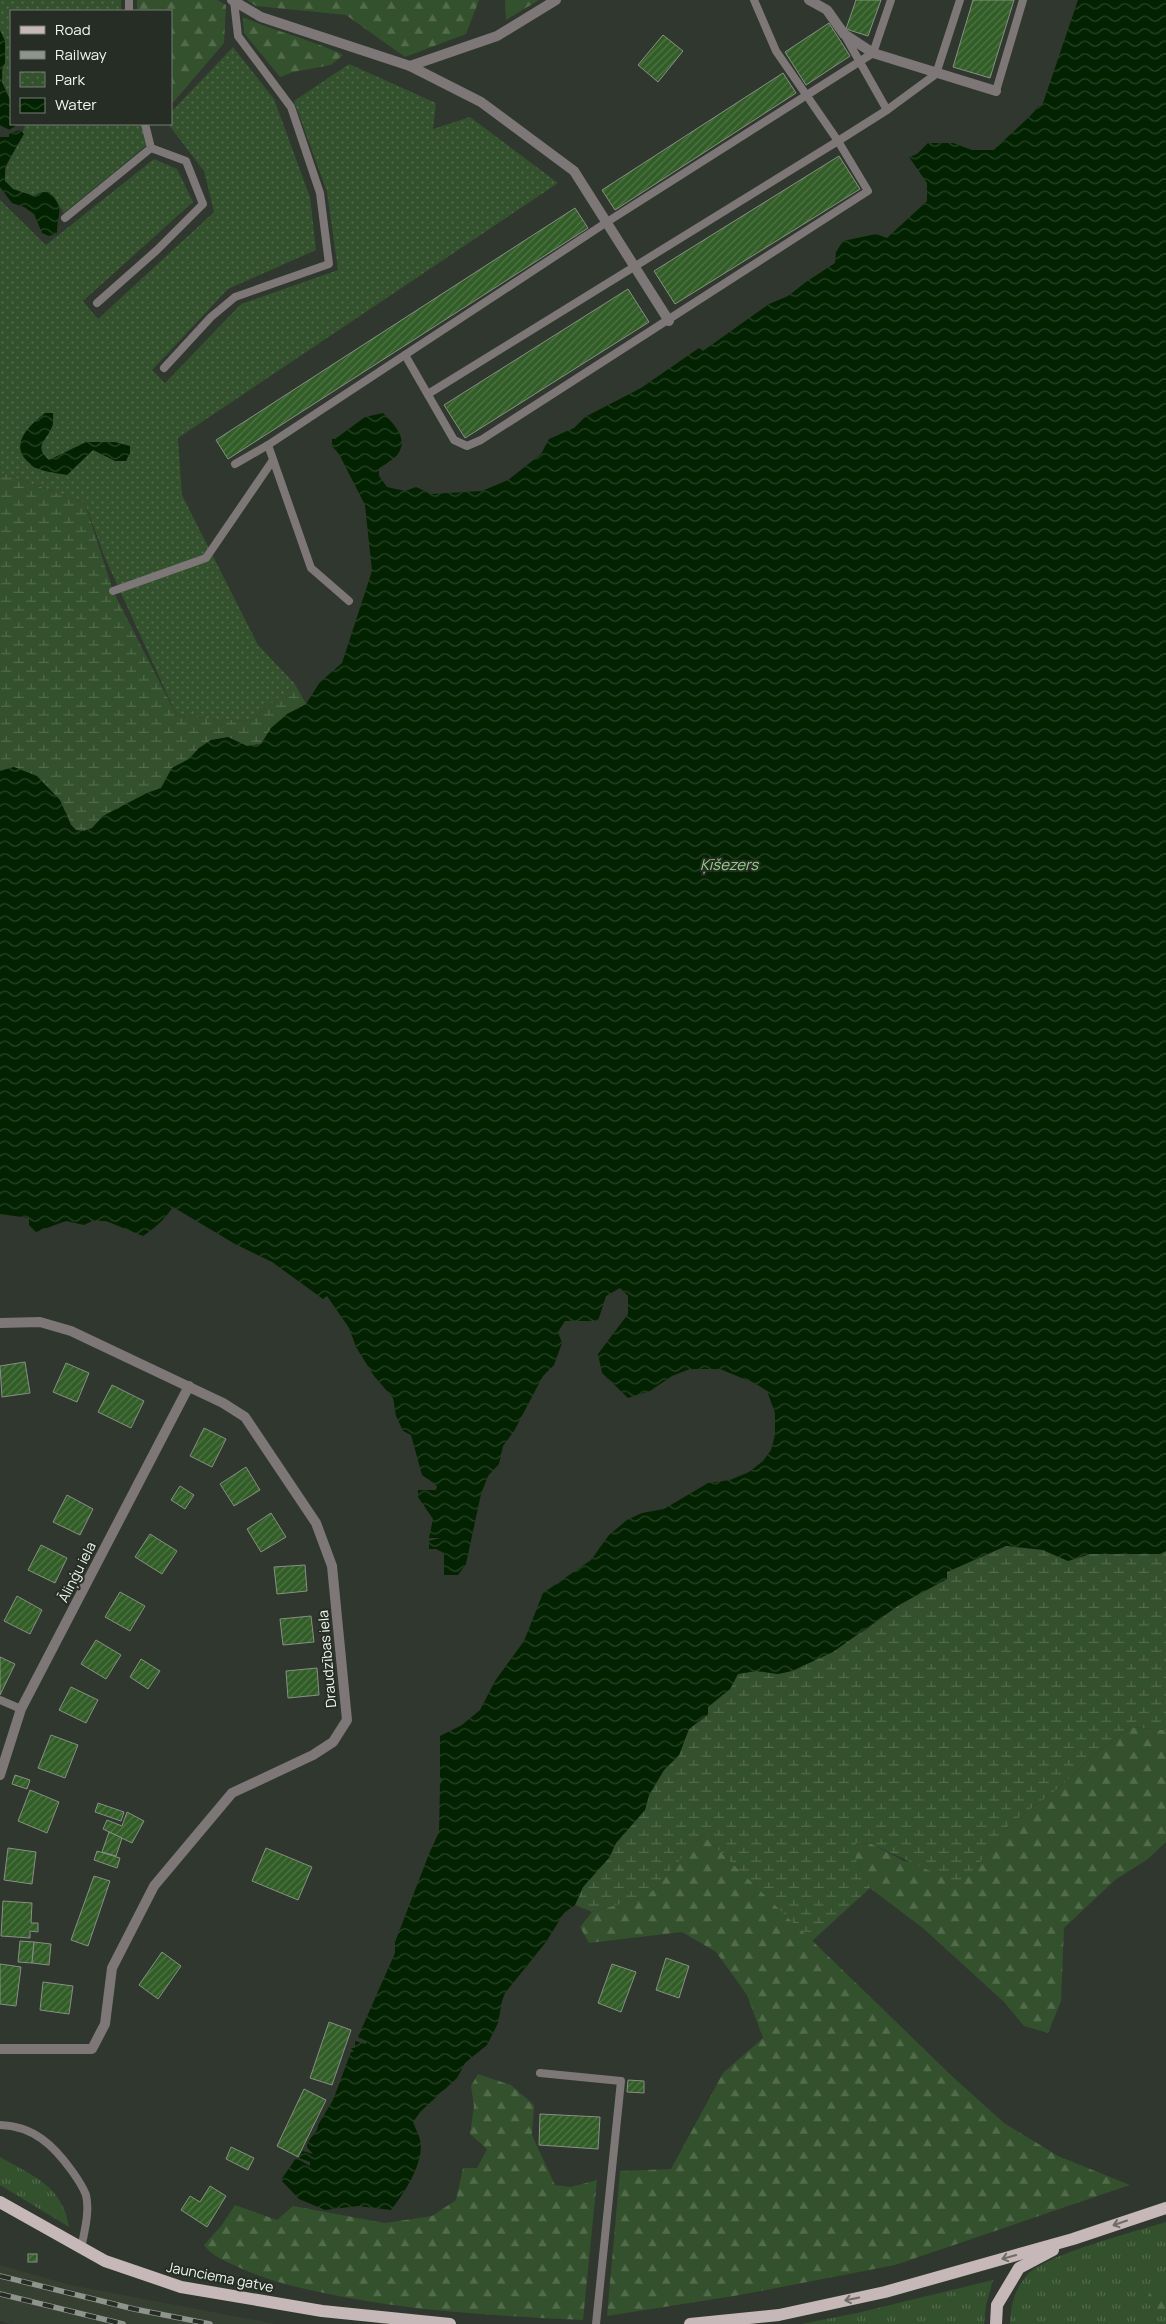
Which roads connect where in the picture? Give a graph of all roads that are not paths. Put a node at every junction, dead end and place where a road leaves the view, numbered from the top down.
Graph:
1 (556, 0) edge
2 (754, 0) edge
3 (809, 0) edge
4 (891, 0) edge
5 (960, 0) edge
6 (1023, 0) edge
7 (233, 1) edge
8 (844, 34) junction
9 (873, 53) junction
10 (858, 62) junction
11 (410, 66) junction
12 (936, 74) junction
13 (996, 90) joint
14 (805, 96) junction
15 (887, 110) junction
16 (145, 125) edge
17 (838, 141) junction
18 (152, 148) junction
19 (65, 218) dead end
20 (606, 222) junction
21 (634, 266) junction
22 (97, 303) dead end
23 (669, 321) junction
24 (405, 355) junction
25 (164, 368) dead end
26 (428, 394) junction
27 (268, 445) junction
28 (273, 460) junction
29 (235, 464) dead end
30 (112, 591) dead end
31 (349, 601) dead end
32 (0, 1323) edge
33 (189, 1386) junction
34 (0, 1700) edge
35 (21, 1710) junction
36 (0, 1776) edge
37 (0, 2049) edge
38 (540, 2072) dead end
39 (0, 2125) edge
40 (0, 2202) edge
41 (1166, 2208) edge
42 (1073, 2239) junction
43 (81, 2249) junction
44 (450, 2324) edge
45 (596, 2324) edge
46 (690, 2324) edge
47 (996, 2324) edge

1 - 11 street
2 - 14 lane
3 - 8 street
4 - 9 lane
5 - 12 lane
6 - 13 lane
7 - 11 street
7 - 25 lane
8 - 9 street
8 - 10 lane
9 - 10 lane
9 - 12 street
10 - 14 lane
10 - 15 lane
11 - 20 street
12 - 13 street
12 - 15 lane
14 - 17 lane
14 - 20 lane
15 - 17 lane
16 - 18 lane
17 - 21 lane
17 - 23 lane
18 - 19 lane
18 - 22 lane
20 - 21 street
20 - 24 lane
21 - 23 street
21 - 26 lane
23 - 26 lane
24 - 26 lane
24 - 27 lane
27 - 28 lane
27 - 29 lane
28 - 30 lane
28 - 31 lane
32 - 33 street, Draudzības iela
33 - 35 street, Āliņģu iela
33 - 37 street, Draudzības iela
34 - 35 lane
35 - 36 street, Āliņģu iela
38 - 45 lane
39 - 43 lane
40 - 43 main road, Jaunciema gatve
41 -> 42 main road
42 -> 46 main road
42 - 47 main road
43 - 44 main road, Jaunciema gatve

